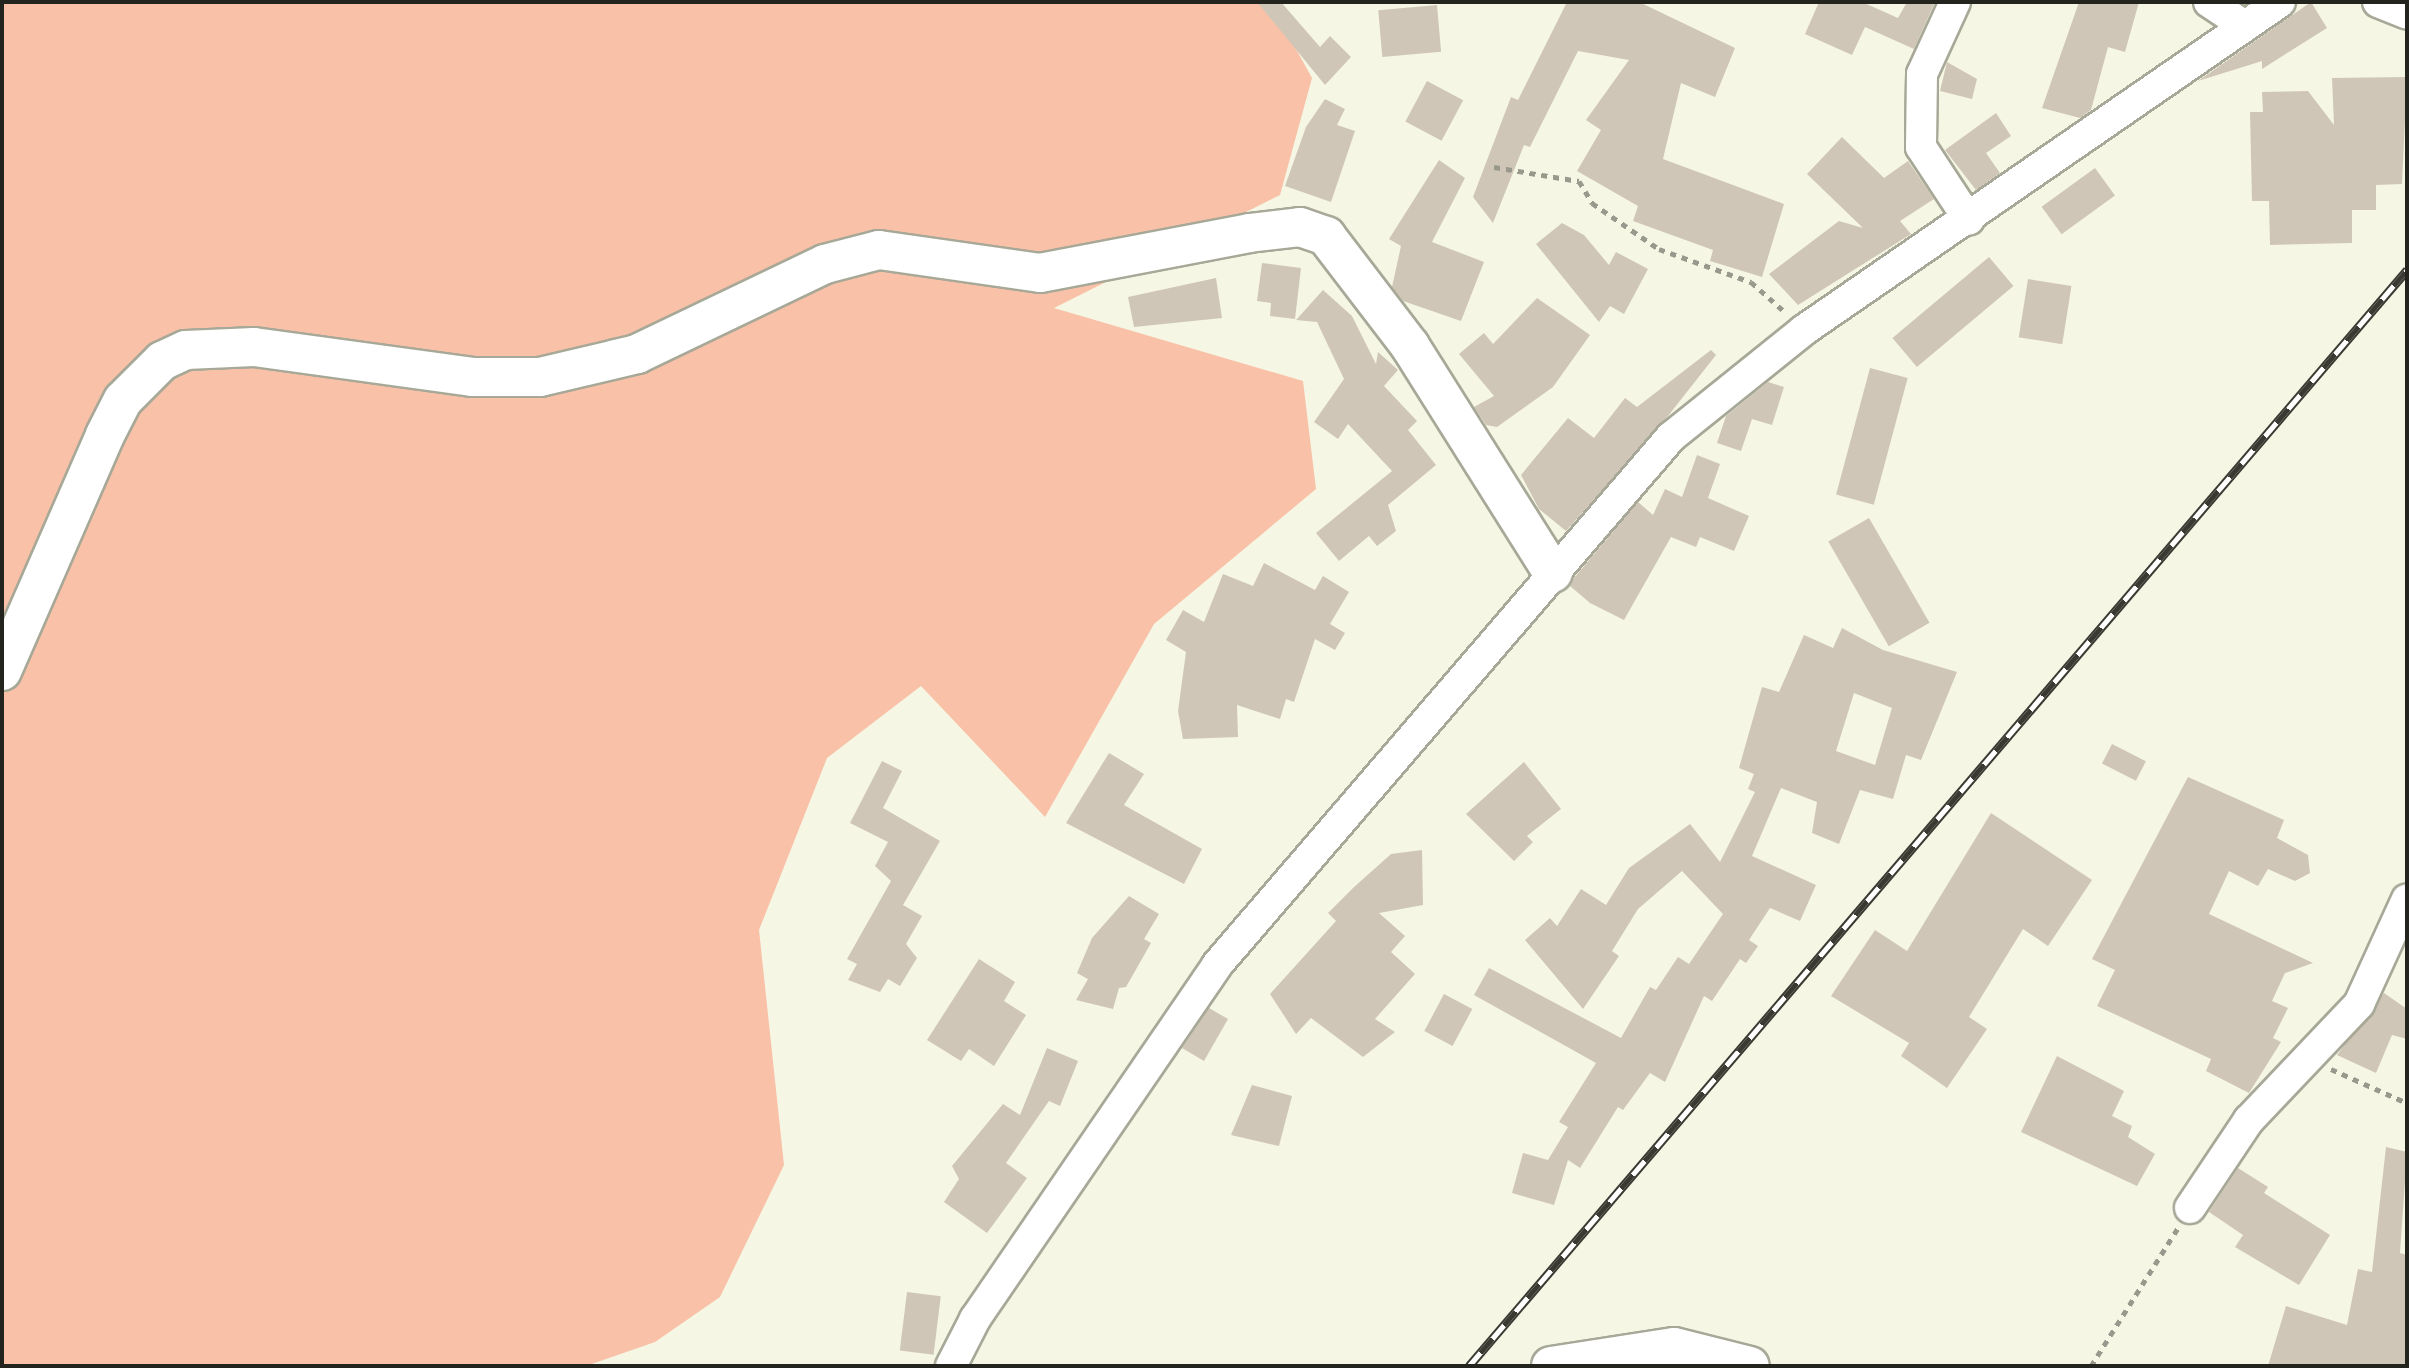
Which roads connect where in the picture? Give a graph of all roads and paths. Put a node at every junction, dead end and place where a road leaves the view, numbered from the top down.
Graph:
1 (1955, 2) edge
2 (2209, 2) edge
3 (2280, 2) edge
4 (2378, 2) edge
5 (2407, 14) edge
6 (2245, 26) junction
7 (1494, 167) dead end
8 (1969, 220) junction
9 (1804, 330) junction
10 (1553, 573) junction
11 (2, 671) edge
12 (2407, 899) edge
13 (2311, 1060) junction
14 (2407, 1103) edge
15 (2190, 1208) joint
16 (951, 1366) edge
17 (1551, 1366) edge
18 (1750, 1366) edge
19 (2091, 1366) edge

1 - 8 street
2 - 6 street
3 - 6 street
4 - 5 street
6 - 8 street
7 - 9 path
8 - 9 street
9 - 10 street
10 - 11 street
10 - 16 street
12 - 13 street
13 - 14 path
13 - 15 street
15 - 19 path
17 - 18 street

